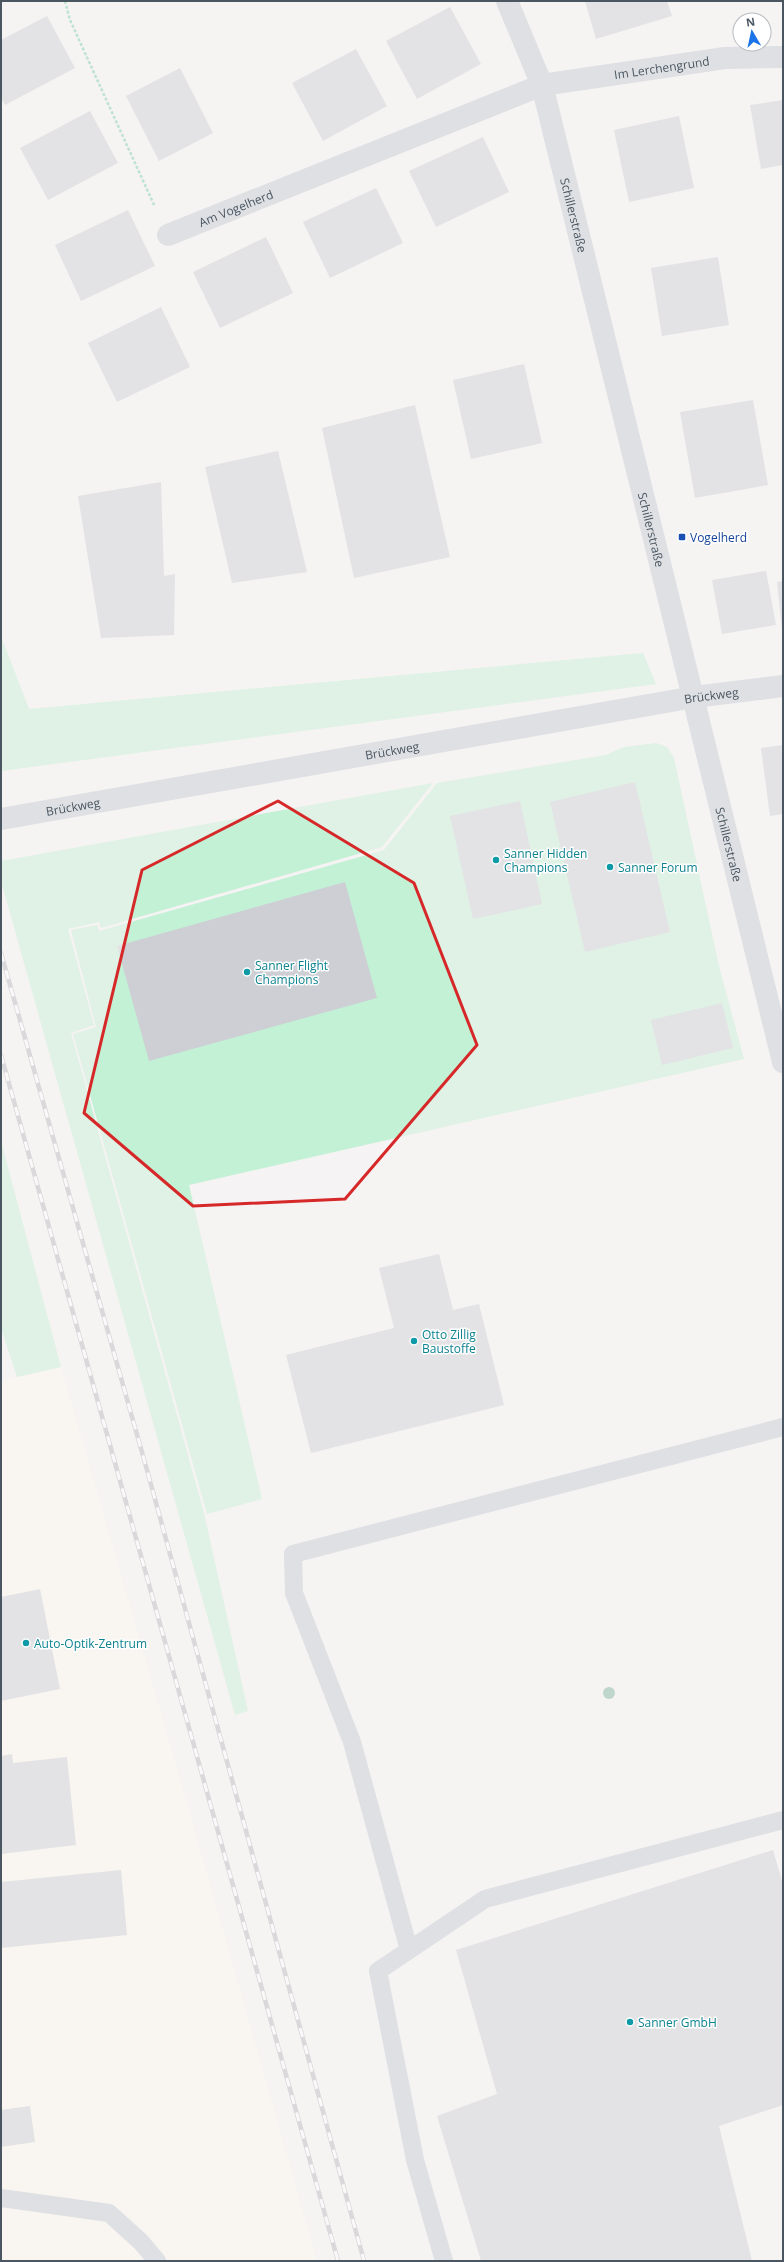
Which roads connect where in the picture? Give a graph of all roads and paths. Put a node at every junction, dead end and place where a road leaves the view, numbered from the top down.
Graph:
1 (65, 1) edge
2 (507, 1) edge
3 (783, 56) edge
4 (542, 84) junction
5 (168, 235) joint
6 (783, 686) edge
7 (694, 697) junction
8 (1, 819) edge
9 (783, 1062) edge
10 (783, 1427) edge
11 (783, 1820) edge
12 (409, 1950) junction
13 (1, 2198) edge
14 (157, 2261) edge
15 (444, 2261) edge

1 - 5 path
2 - 4 street, Schillerstraße
3 - 4 street, Im Lerchengrund
4 - 5 street, Am Vogelherd
4 - 7 street, Schillerstraße
6 - 7 street, Brückweg
7 - 8 street, Brückweg
7 - 9 street, Schillerstraße
10 - 12 lane
11 - 12 lane
12 - 15 lane
13 - 14 lane

